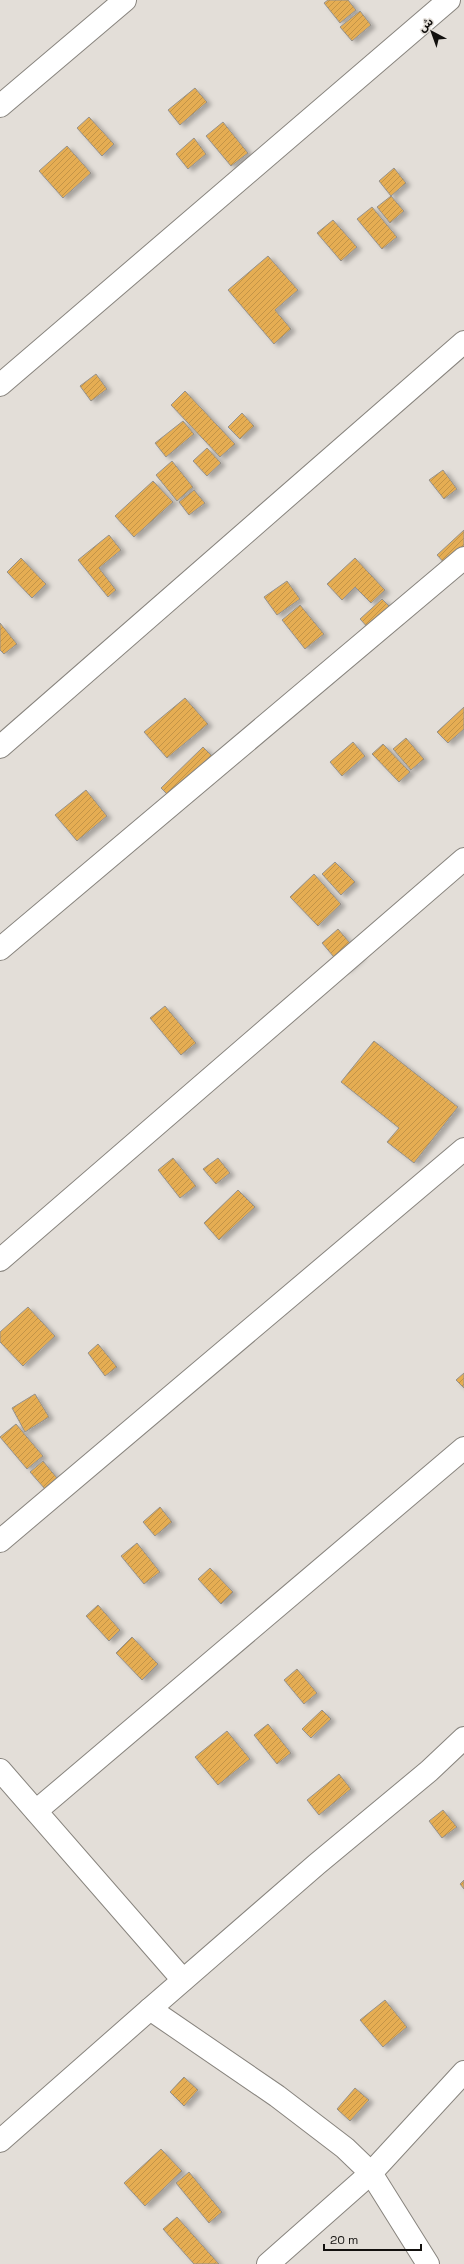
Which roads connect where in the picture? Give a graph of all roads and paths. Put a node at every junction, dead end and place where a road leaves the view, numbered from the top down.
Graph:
1 (125, 0) edge
2 (449, 0) edge
3 (0, 106) edge
4 (464, 342) edge
5 (0, 385) edge
6 (464, 558) edge
7 (0, 747) edge
8 (464, 859) edge
9 (0, 949) edge
10 (464, 1149) edge
11 (0, 1260) edge
12 (464, 1448) edge
13 (0, 1542) edge
14 (464, 1738) edge
15 (0, 1770) edge
16 (36, 1811) junction
17 (183, 1980) junction
18 (150, 2009) junction
19 (464, 2072) edge
20 (0, 2141) edge
21 (371, 2173) junction
22 (268, 2264) edge
23 (428, 2264) edge

1 - 3 street
2 - 5 street
4 - 7 street
6 - 9 street
8 - 11 street
10 - 13 street
12 - 16 street
14 - 17 street
15 - 16 street
16 - 17 street
17 - 18 street
18 - 20 street
18 - 21 street
19 - 21 street
21 - 22 street
21 - 23 street

